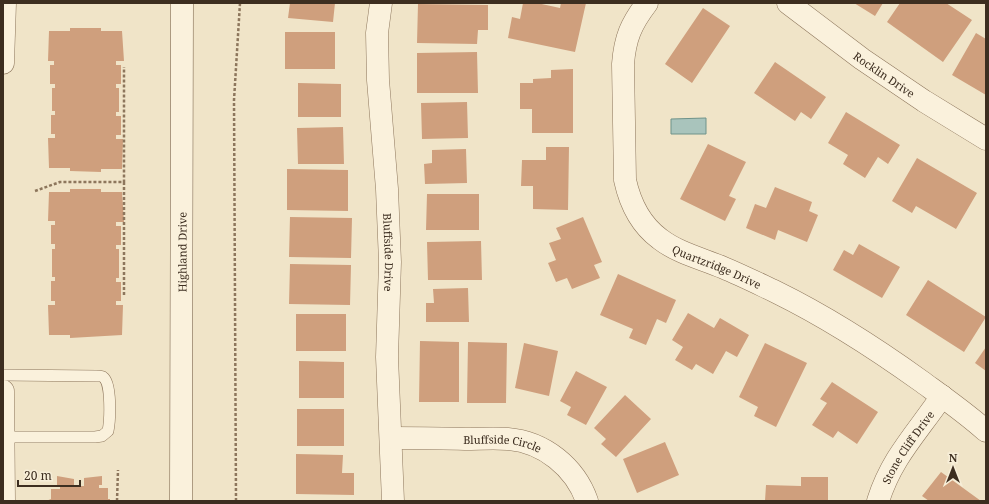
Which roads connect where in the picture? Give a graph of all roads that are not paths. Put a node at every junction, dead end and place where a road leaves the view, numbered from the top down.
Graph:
1 (5, 3) edge
2 (182, 3) edge
3 (381, 3) edge
4 (647, 3) edge
5 (788, 3) edge
6 (3, 63) edge
7 (986, 139) edge
8 (3, 375) edge
9 (3, 391) edge
10 (942, 396) junction
11 (986, 431) edge
12 (4, 437) edge
13 (392, 438) junction
14 (4, 501) edge
15 (181, 501) edge
16 (393, 501) edge
17 (587, 501) edge
18 (878, 501) edge

1 - 6 street
2 - 15 street, Highland Drive
3 - 13 street, Bluffside Drive
4 - 10 street, Quartzridge Drive
5 - 7 street, Rocklin Drive
8 - 12 lane
9 - 12 street
10 - 11 street, Quartzridge Drive
10 - 18 street, Stone Cliff Drive
12 - 14 street
13 - 16 street, Bluffside Drive
13 - 17 street, Bluffside Circle

